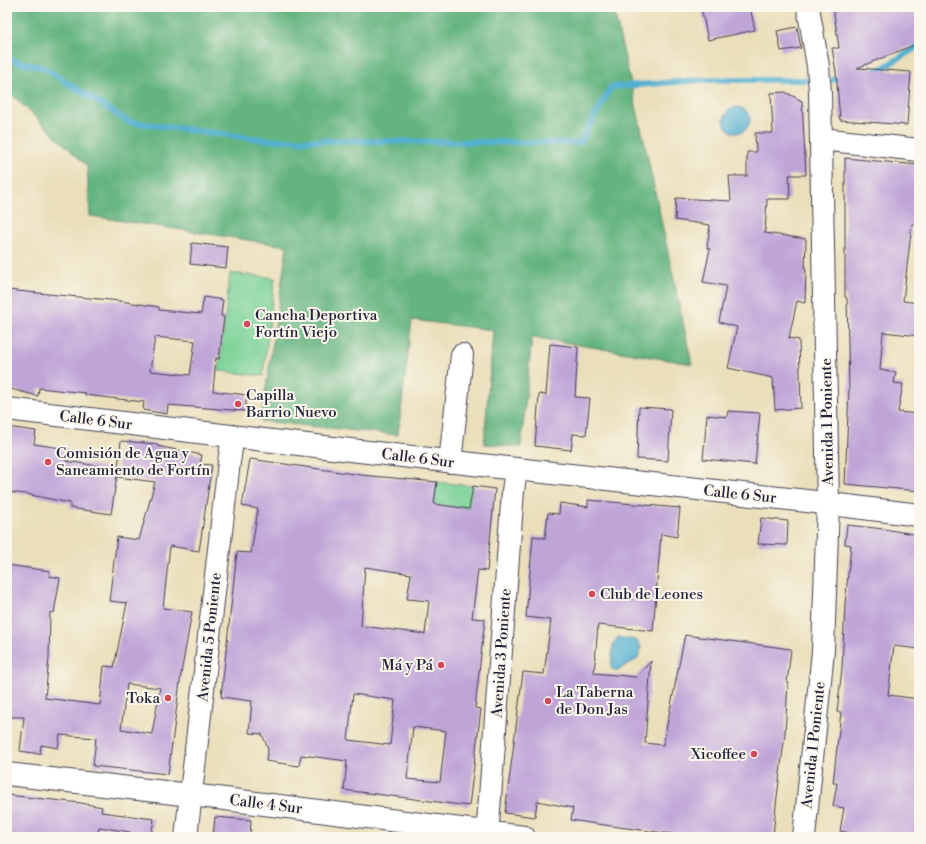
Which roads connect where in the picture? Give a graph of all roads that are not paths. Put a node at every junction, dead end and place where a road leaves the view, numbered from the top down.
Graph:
1 (808, 7) edge
2 (822, 139) junction
3 (919, 150) edge
4 (462, 356) dead end
5 (7, 409) edge
6 (233, 436) junction
7 (450, 462) junction
8 (516, 470) junction
9 (828, 504) junction
10 (919, 515) edge
11 (7, 774) edge
12 (191, 795) junction
13 (487, 835) edge
14 (186, 837) edge
15 (524, 837) edge
16 (804, 837) edge

1 - 2 street, Avenida 1 Poniente
2 - 3 street
2 - 9 street, Avenida 1 Poniente
4 - 7 street
5 - 6 street, Calle 6 Sur
6 - 7 street, Calle 6 Sur
6 - 12 street, Avenida 5 Poniente
7 - 8 street, Calle 6 Sur
8 - 9 street, Calle 6 Sur
8 - 13 street, Avenida 3 Poniente
9 - 10 street, Calle 6 Sur
9 - 16 street, Avenida 1 Poniente
11 - 12 street, Calle 4 Sur
12 - 13 street, Calle 4 Sur
12 - 14 street, Avenida 5 Poniente
13 - 15 street, Calle 4 Sur

